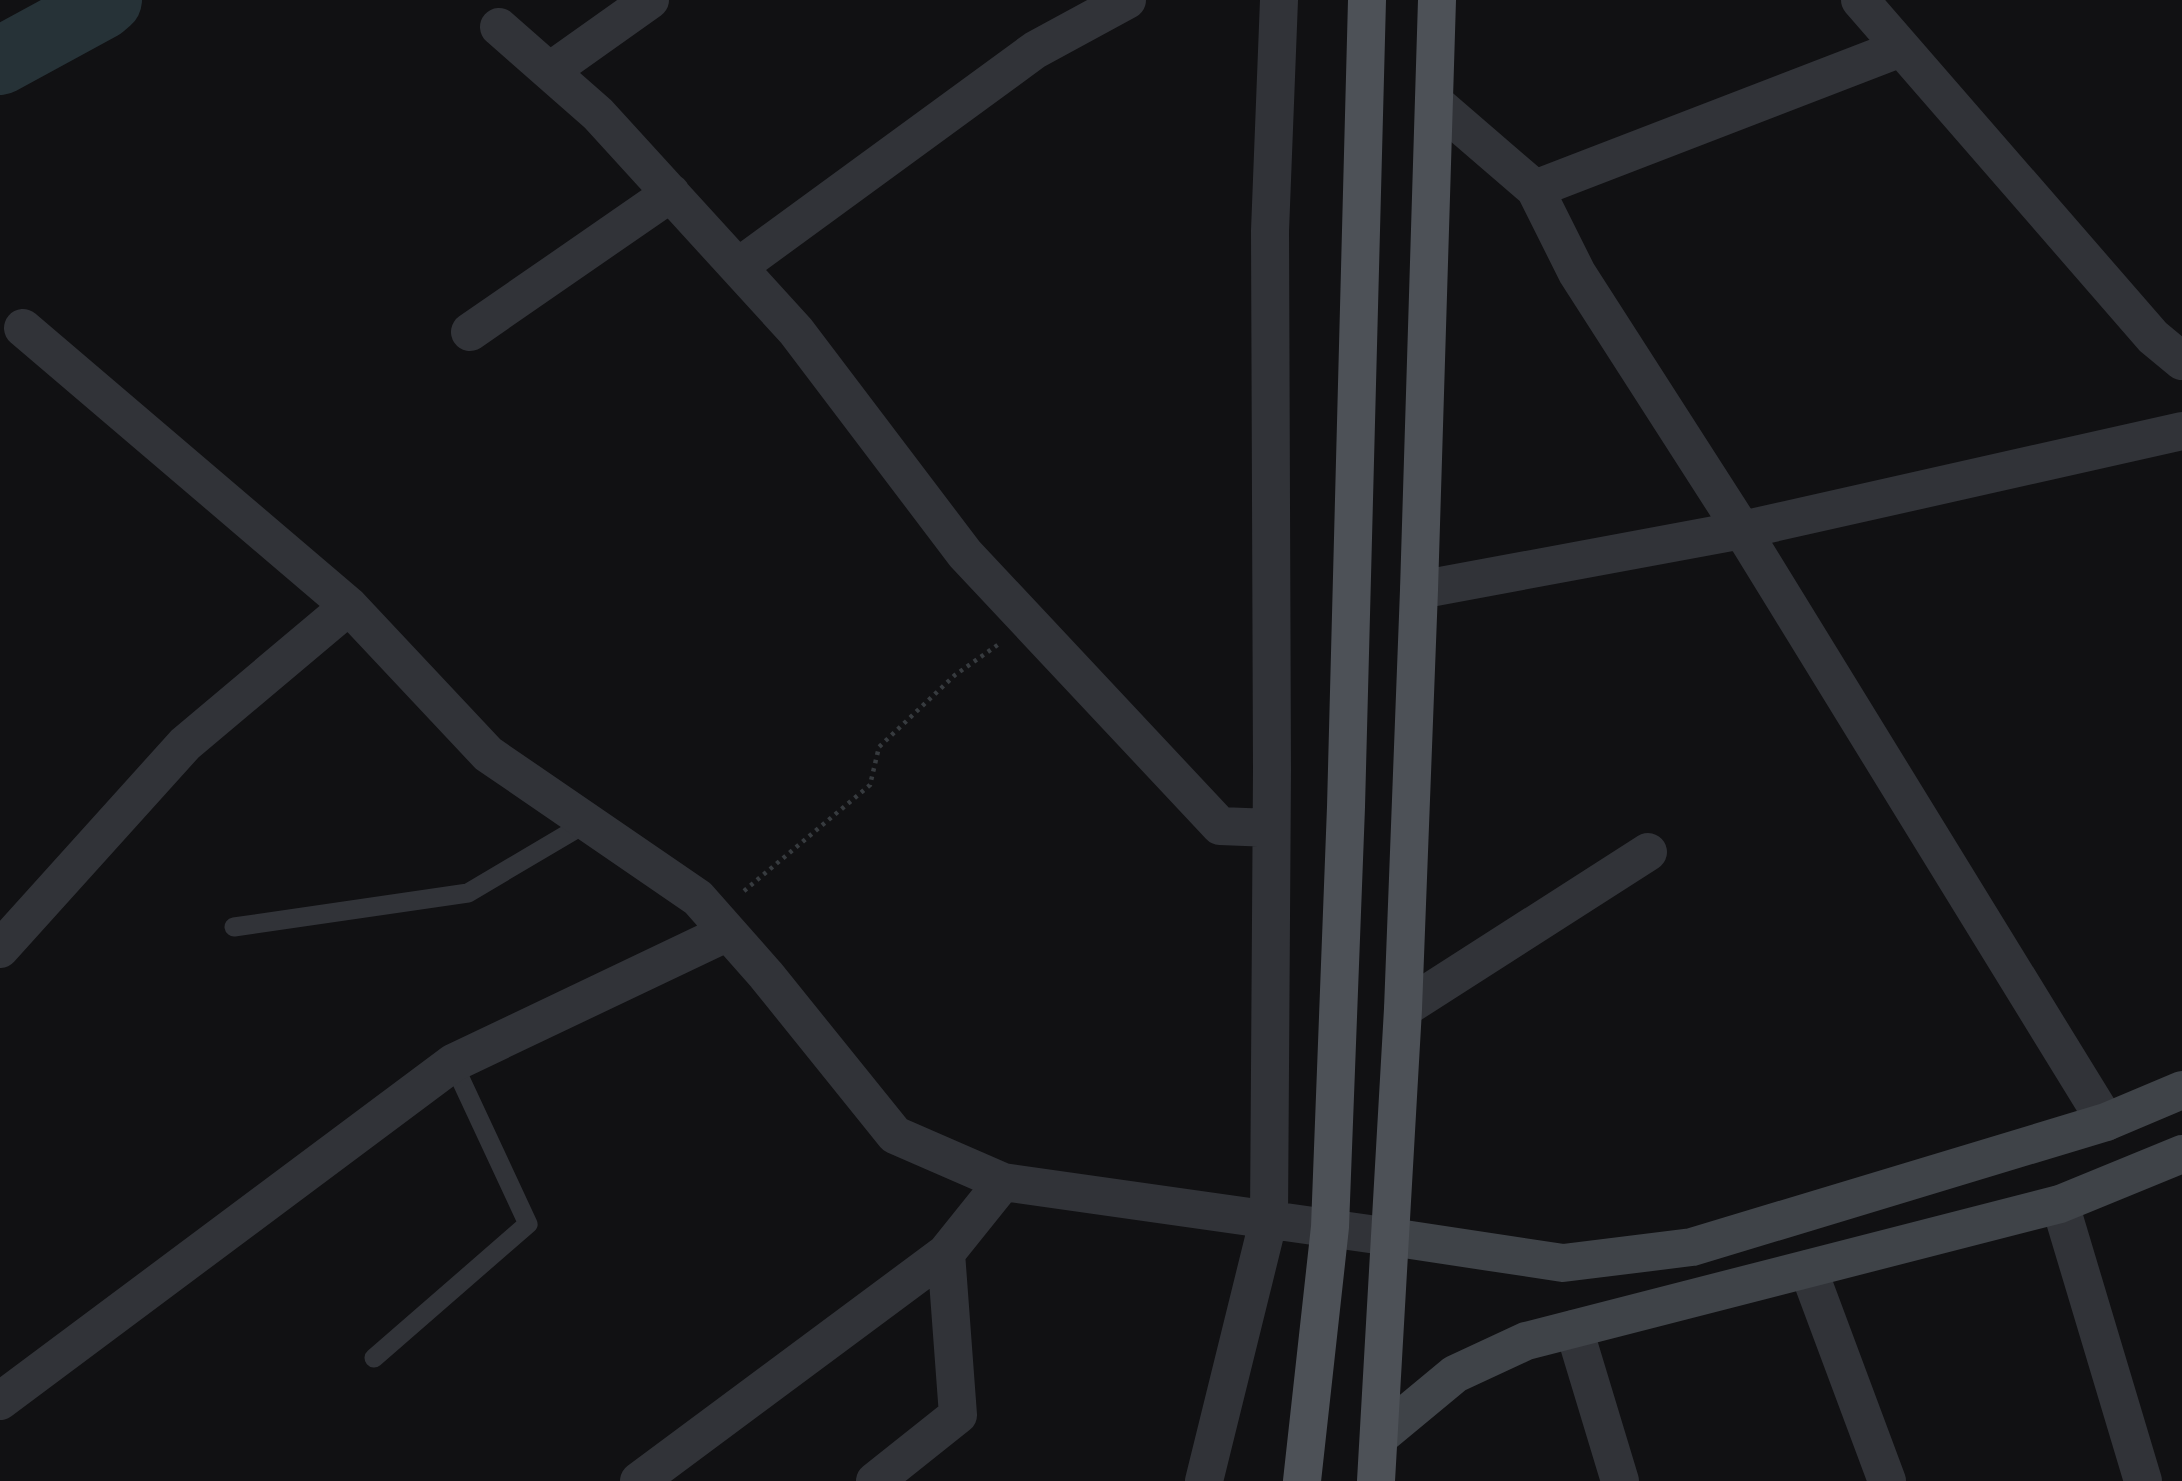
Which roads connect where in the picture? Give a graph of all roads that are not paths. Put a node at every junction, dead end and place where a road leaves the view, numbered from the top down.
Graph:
1 (650, 0) edge
2 (1126, 0) edge
3 (1279, 0) edge
4 (1367, 0) edge
5 (1437, 0) edge
6 (1860, 0) edge
7 (499, 27) dead end
8 (1901, 48) junction
9 (550, 71) junction
10 (1434, 102) junction
11 (1535, 189) junction
12 (671, 193) junction
13 (738, 267) junction
14 (23, 328) dead end
15 (470, 332) dead end
16 (2182, 361) edge
17 (2182, 431) edge
18 (1742, 530) junction
19 (1419, 590) junction
20 (349, 607) junction
21 (588, 822) junction
22 (1271, 828) junction
23 (1648, 852) dead end
24 (721, 924) junction
25 (234, 927) dead end
26 (2, 943) edge
27 (1403, 1009) junction
28 (453, 1063) junction
29 (2182, 1090) edge
30 (2106, 1122) junction
31 (2182, 1154) edge
32 (1003, 1182) junction
33 (2060, 1204) junction
34 (1269, 1218) junction
35 (1330, 1227) junction
36 (1391, 1237) junction
37 (946, 1253) junction
38 (1808, 1269) junction
39 (1574, 1329) junction
40 (374, 1358) dead end
41 (0, 1401) edge
42 (1379, 1437) junction
43 (639, 1481) edge
44 (875, 1481) edge
45 (1204, 1481) edge
46 (1302, 1481) edge
47 (1376, 1481) edge
48 (1620, 1481) edge
49 (1887, 1481) edge
50 (2143, 1481) edge

1 - 9 street
2 - 13 street
3 - 22 street
4 - 35 main road
5 - 10 main road
6 - 8 street
7 - 9 street
8 - 11 street
8 - 16 street
9 - 12 street
10 - 11 street
10 - 19 main road
11 - 18 street
12 - 13 street
12 - 15 street
13 - 22 street
14 - 20 street
17 - 18 street
18 - 19 street
18 - 30 street
19 - 27 main road
20 - 21 street
20 - 26 street
21 - 24 street
21 - 25 lane
22 - 34 street
23 - 27 street
24 - 28 street
24 - 32 street
27 - 36 main road
28 - 40 lane
28 - 41 street
29 - 30 street
30 - 36 street
31 - 33 street
32 - 34 street
32 - 37 street
33 - 38 street
33 - 50 street
34 - 35 street
34 - 45 street
35 - 36 street
35 - 46 main road
36 - 42 main road
37 - 43 street
37 - 44 street
38 - 39 street
38 - 49 street
39 - 42 street
39 - 48 street
42 - 47 main road

